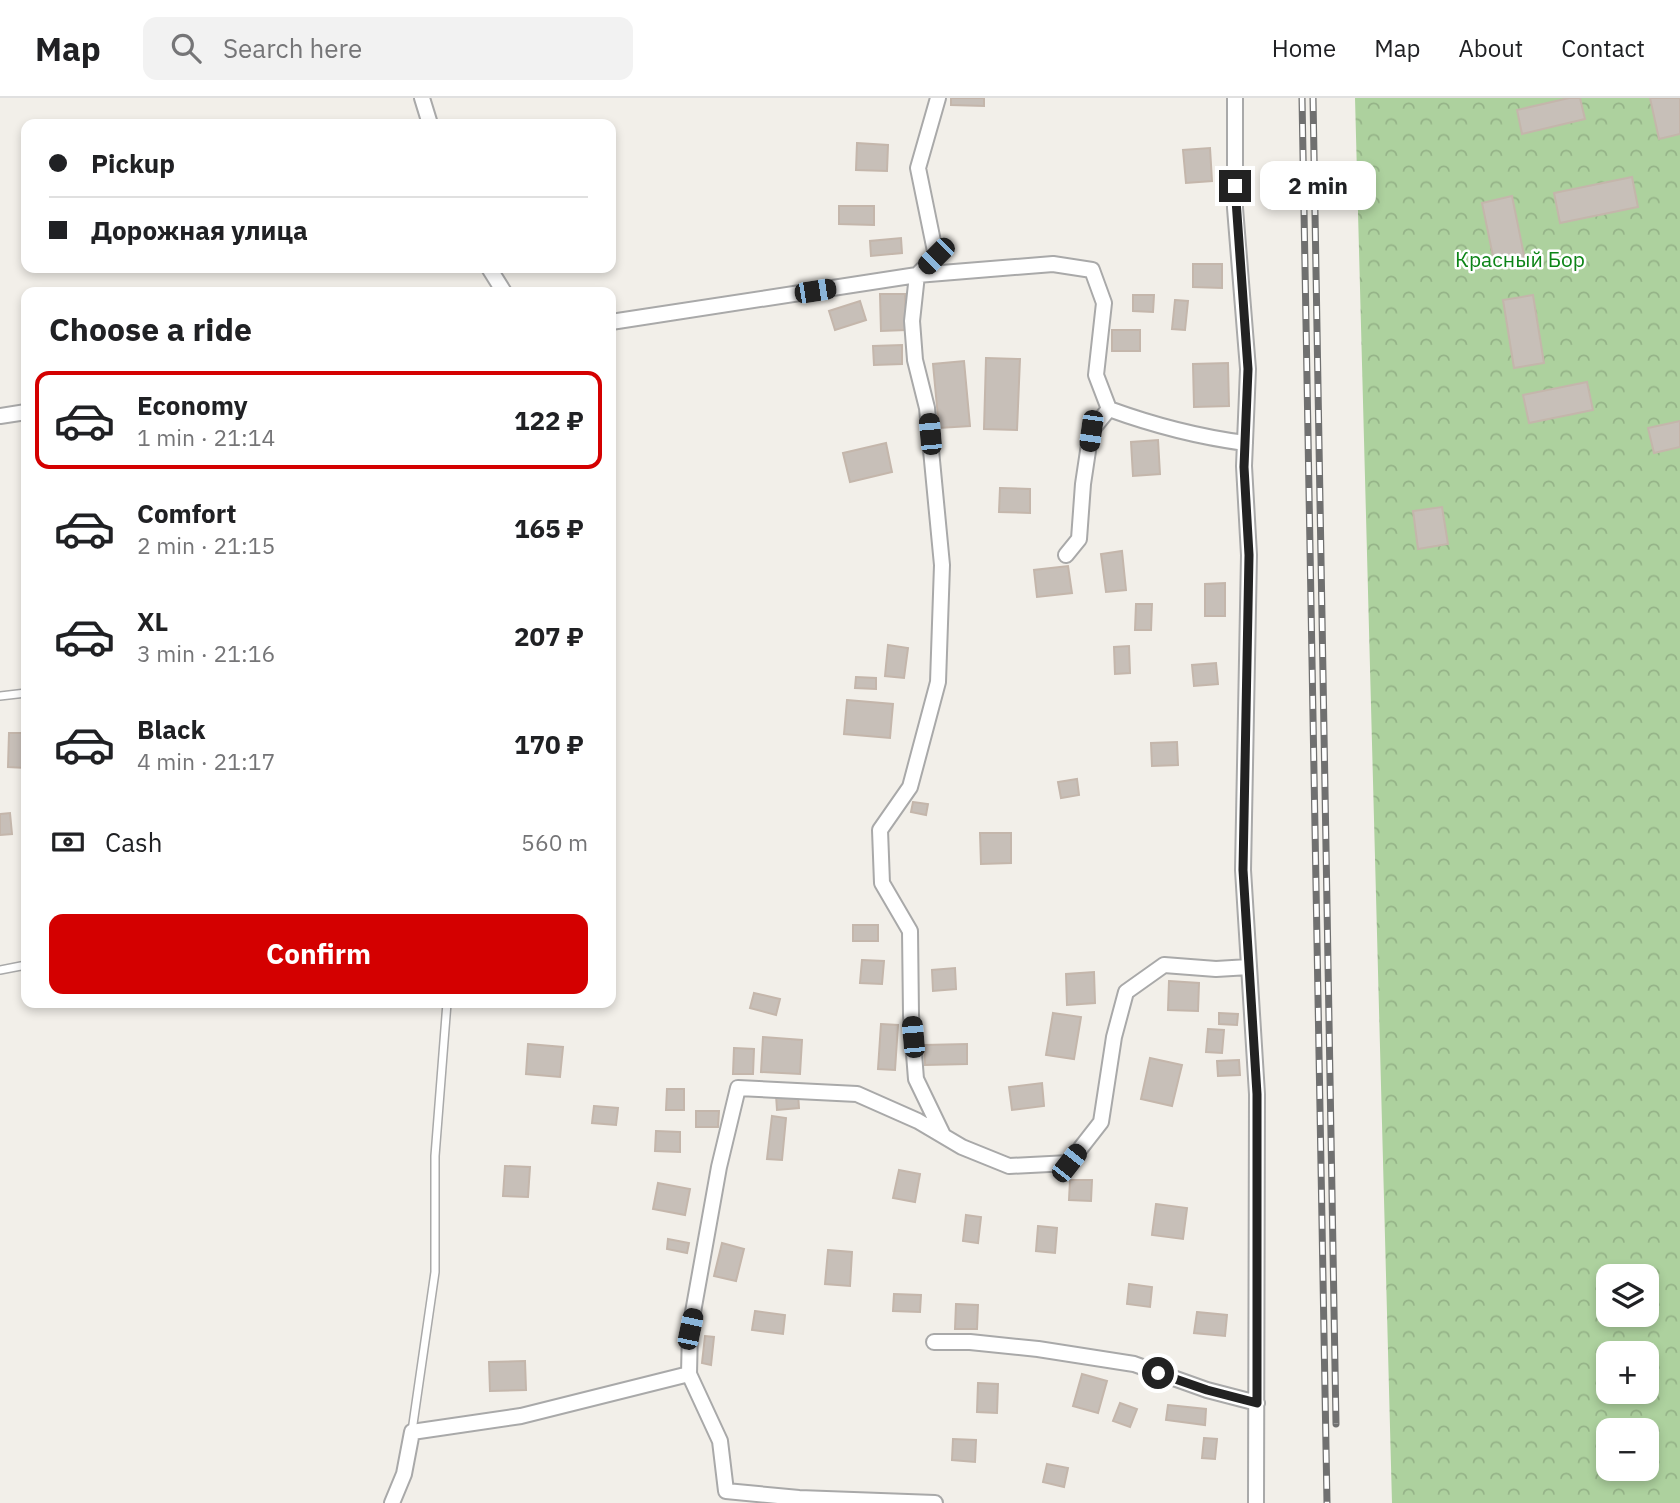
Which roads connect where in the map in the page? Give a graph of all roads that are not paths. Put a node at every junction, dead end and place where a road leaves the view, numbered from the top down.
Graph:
1 (422, 98) edge
2 (939, 98) edge
3 (1236, 98) edge
4 (428, 119) edge
5 (917, 275) junction
6 (616, 321) edge
7 (1109, 409) junction
8 (21, 413) edge
9 (0, 416) edge
10 (1245, 443) junction
11 (1066, 555) dead end
12 (21, 694) edge
13 (0, 696) edge
14 (21, 966) edge
15 (1249, 967) junction
16 (0, 970) edge
17 (447, 1008) edge
18 (944, 1136) junction
19 (934, 1342) dead end
20 (689, 1374) junction
21 (1257, 1403) junction
22 (412, 1432) junction
23 (392, 1503) edge
24 (935, 1503) edge
25 (1256, 1503) edge

1 - 4 street
2 - 5 street
3 - 10 street
5 - 6 street
5 - 7 street
5 - 18 street
7 - 10 street
7 - 11 street
8 - 9 street
10 - 15 street
12 - 13 lane
14 - 16 lane
15 - 18 street
15 - 21 street
17 - 22 lane
18 - 20 street
19 - 21 street
20 - 22 street
20 - 24 street
21 - 25 street
22 - 23 street

